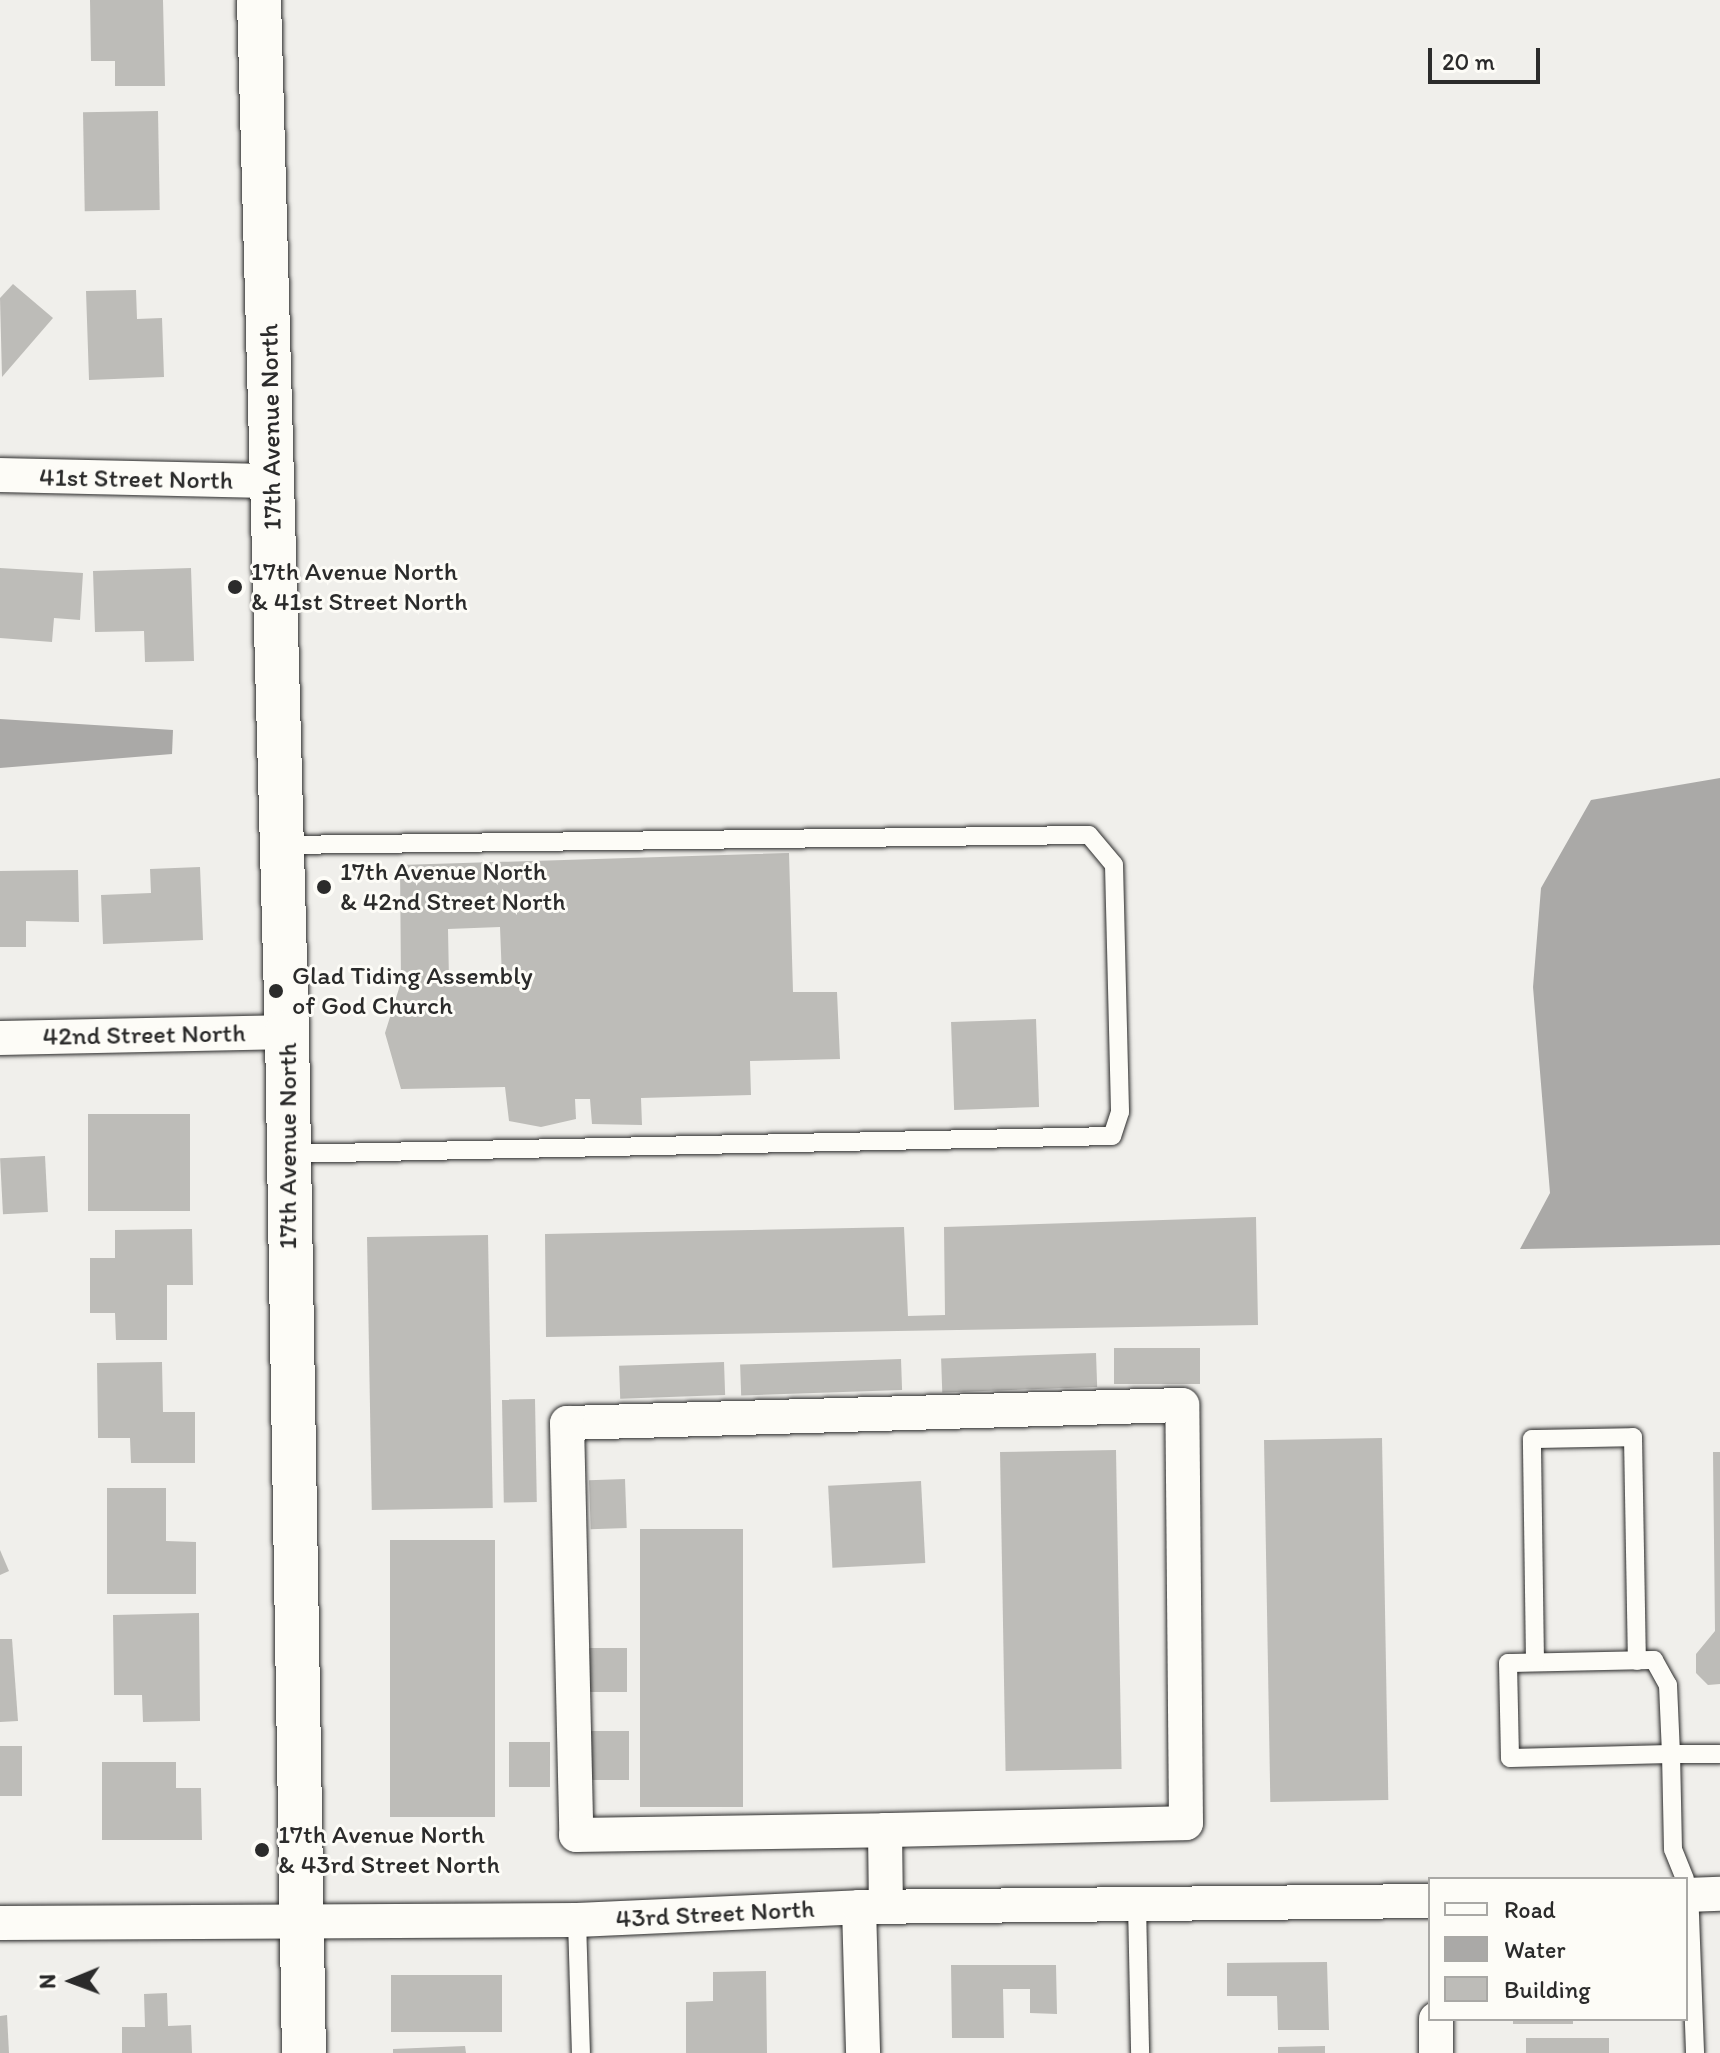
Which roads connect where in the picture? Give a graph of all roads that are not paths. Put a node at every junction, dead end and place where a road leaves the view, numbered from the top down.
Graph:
1 (259, 0) edge
2 (0, 475) edge
3 (272, 481) junction
4 (281, 845) junction
5 (287, 1032) junction
6 (0, 1038) edge
7 (287, 1154) junction
8 (1637, 1661) junction
9 (1535, 1662) junction
10 (1671, 1754) junction
11 (1720, 1754) edge
12 (885, 1830) junction
13 (1688, 1877) edge
14 (1694, 1889) edge
15 (1428, 1901) edge
16 (1137, 1904) junction
17 (872, 1907) junction
18 (300, 1918) junction
19 (577, 1920) junction
20 (0, 1923) edge
21 (1436, 2021) edge
22 (304, 2053) edge
23 (581, 2053) edge
24 (863, 2053) edge
25 (1140, 2053) edge
26 (1436, 2053) edge
27 (1695, 2053) edge

1 - 3 street, 17th Avenue North
2 - 3 street, 41st Street North
3 - 4 street, 17th Avenue North
4 - 5 street, 17th Avenue North
4 - 7 lane
5 - 6 street, 42nd Street North
5 - 7 street, 17th Avenue North
7 - 18 street, 17th Avenue North
8 - 9 lane
8 - 9 lane
8 - 10 lane
9 - 10 lane
10 - 11 lane
10 - 13 lane
12 - 12 street
12 - 17 street
14 - 27 lane
15 - 16 street, 43rd Street North
16 - 17 street, 43rd Street North
16 - 25 lane
17 - 19 street, 43rd Street North
17 - 24 street
18 - 19 street, 43rd Street North
18 - 20 street, 43rd Street North
18 - 22 street, 17th Avenue North
19 - 23 lane
21 - 26 street

